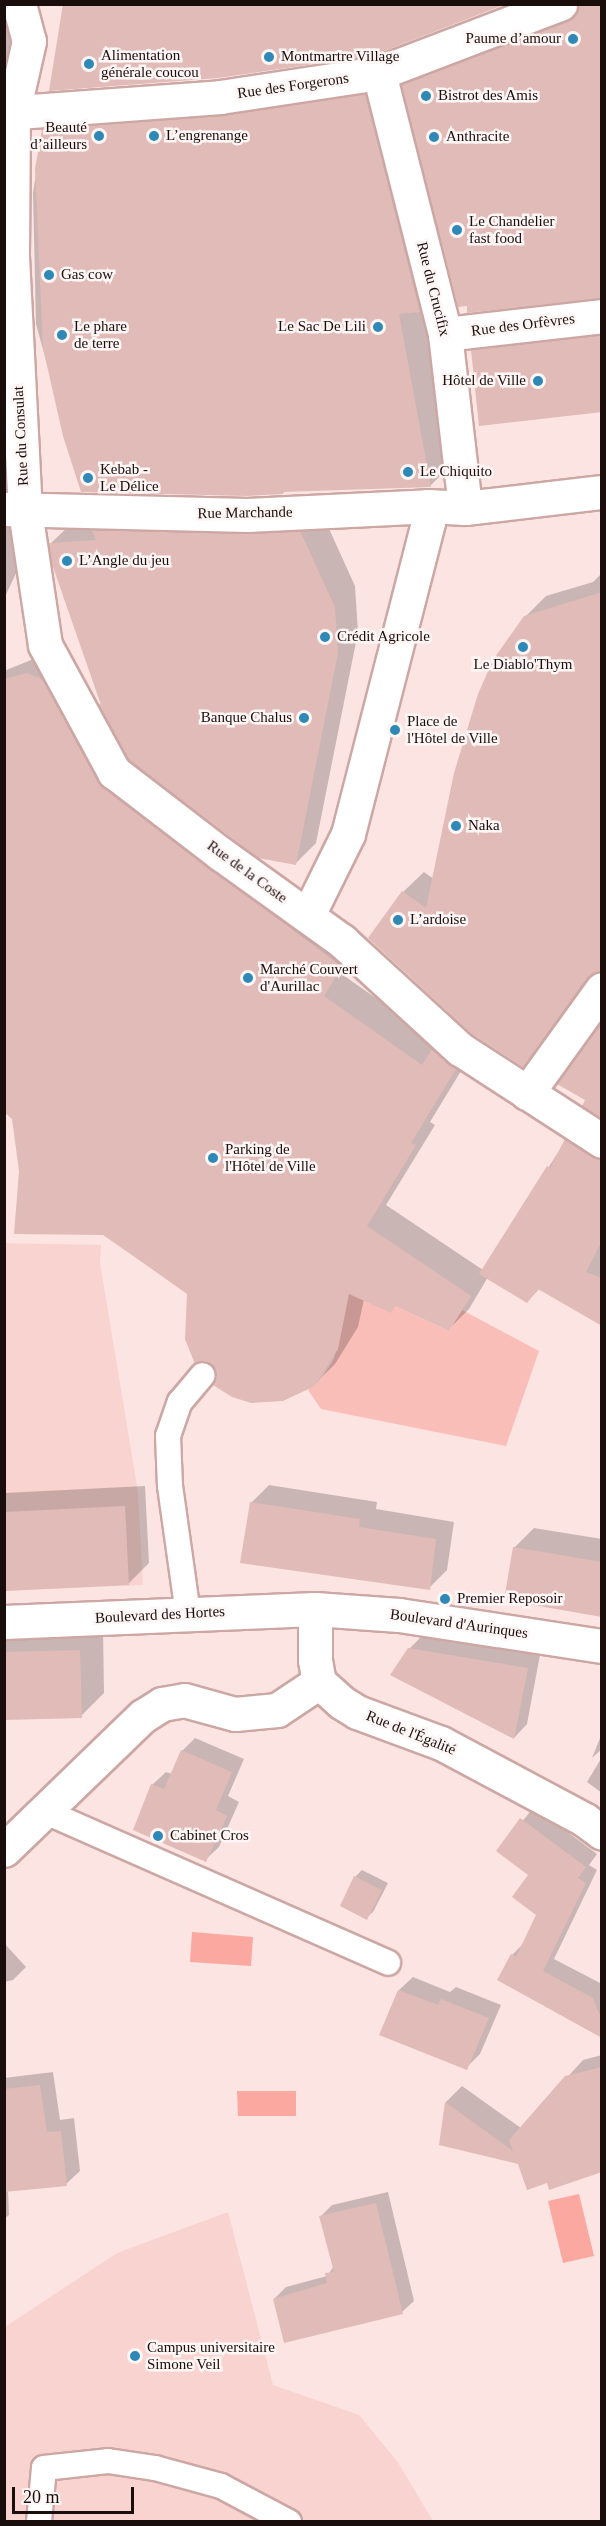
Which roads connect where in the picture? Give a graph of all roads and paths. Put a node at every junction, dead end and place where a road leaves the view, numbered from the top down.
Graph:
1 (19, 4) edge
2 (560, 4) edge
3 (380, 73) junction
4 (9, 113) edge
5 (602, 316) edge
6 (445, 334) junction
7 (602, 492) edge
8 (428, 506) junction
9 (465, 508) junction
10 (15, 510) edge
11 (308, 915) junction
12 (602, 989) edge
13 (527, 1093) junction
14 (602, 1141) edge
15 (202, 1375) dead end
16 (315, 1609) junction
17 (188, 1614) junction
18 (4, 1622) edge
19 (602, 1646) edge
20 (319, 1682) junction
21 (44, 1811) junction
22 (602, 1833) edge
23 (4, 1850) edge
24 (388, 1963) dead end
25 (39, 2522) edge
26 (289, 2522) edge

1 - 4 street, Rue du Consulat
2 - 3 street, Rue des Forgerons
3 - 4 street, Rue des Forgerons
3 - 6 street, Rue du Crucifix
4 - 10 street, Rue du Consulat
5 - 6 street, Rue des Orfèvres
6 - 9 street, Rue du Crucifix
7 - 9 street
8 - 9 street, Rue Marchande
8 - 10 street, Rue Marchande
8 - 11 street
10 - 11 street, Rue de la Coste
11 - 13 street, Rue de la Coste
12 - 13 street
13 - 14 street, Rue de la Coste
15 - 17 lane
16 - 17 street, Boulevard des Hortes
16 - 19 street, Boulevard d'Aurinques
16 - 20 street
17 - 18 street, Boulevard des Hortes
20 - 21 street
20 - 22 street, Rue de l'Égalité
21 - 23 street
21 - 24 lane
25 - 26 lane

